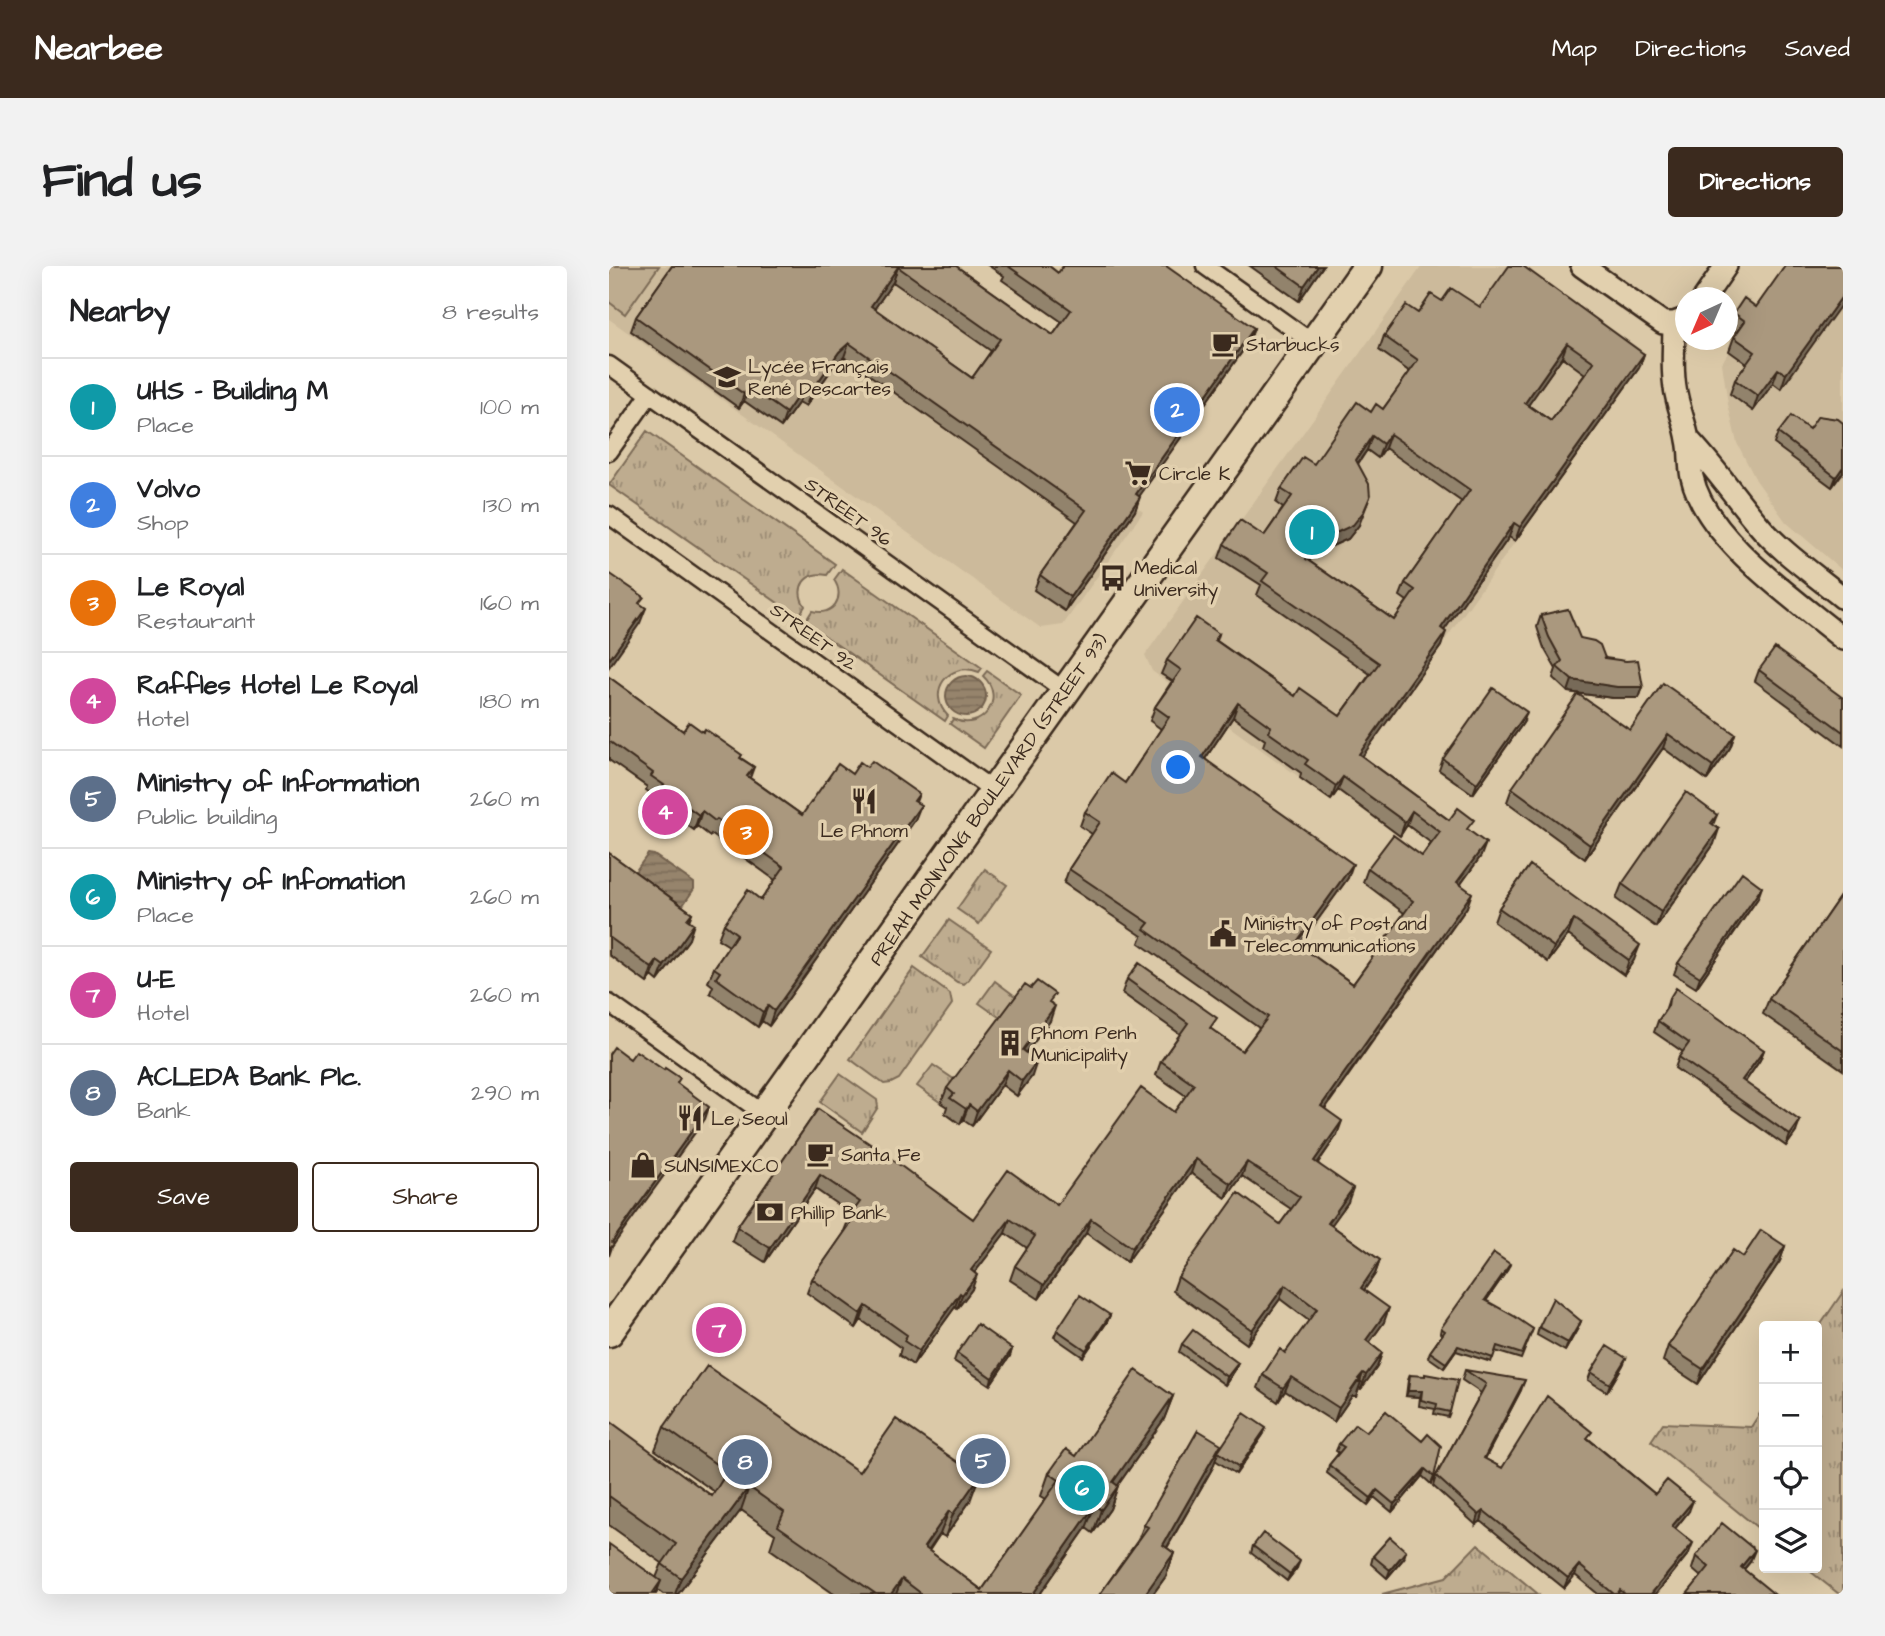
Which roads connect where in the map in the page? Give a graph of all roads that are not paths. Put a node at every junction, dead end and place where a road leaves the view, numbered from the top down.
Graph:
1 (1205, 266) edge
2 (1368, 266) edge
3 (1582, 266) edge
4 (1726, 266) edge
5 (1712, 287) edge
6 (1675, 322) edge
7 (1313, 343) junction
8 (1675, 350) edge
9 (609, 365) edge
10 (650, 394) junction
11 (1688, 439) junction
12 (609, 452) edge
13 (609, 515) edge
14 (1843, 598) edge
15 (1843, 639) edge
16 (1065, 691) junction
17 (994, 791) junction
18 (609, 1003) edge
19 (764, 1114) junction
20 (609, 1332) edge

1 - 7 street
2 - 7 highway, PREAH MONIVONG BOULEVARD (STREET 93)
3 - 6 street
4 - 5 street
7 - 16 highway, PREAH MONIVONG BOULEVARD (STREET 93)
8 - 11 street
9 - 10 street, STREET 96
10 - 12 street
10 - 16 street, STREET 96
11 - 14 street
11 - 15 street
13 - 17 street, STREET 92
16 - 17 highway, PREAH MONIVONG BOULEVARD (STREET 93)
17 - 19 highway, PREAH MONIVONG BOULEVARD (STREET 93)
18 - 19 street
19 - 20 highway, PREAH MONIVONG BOULEVARD (STREET 93)

